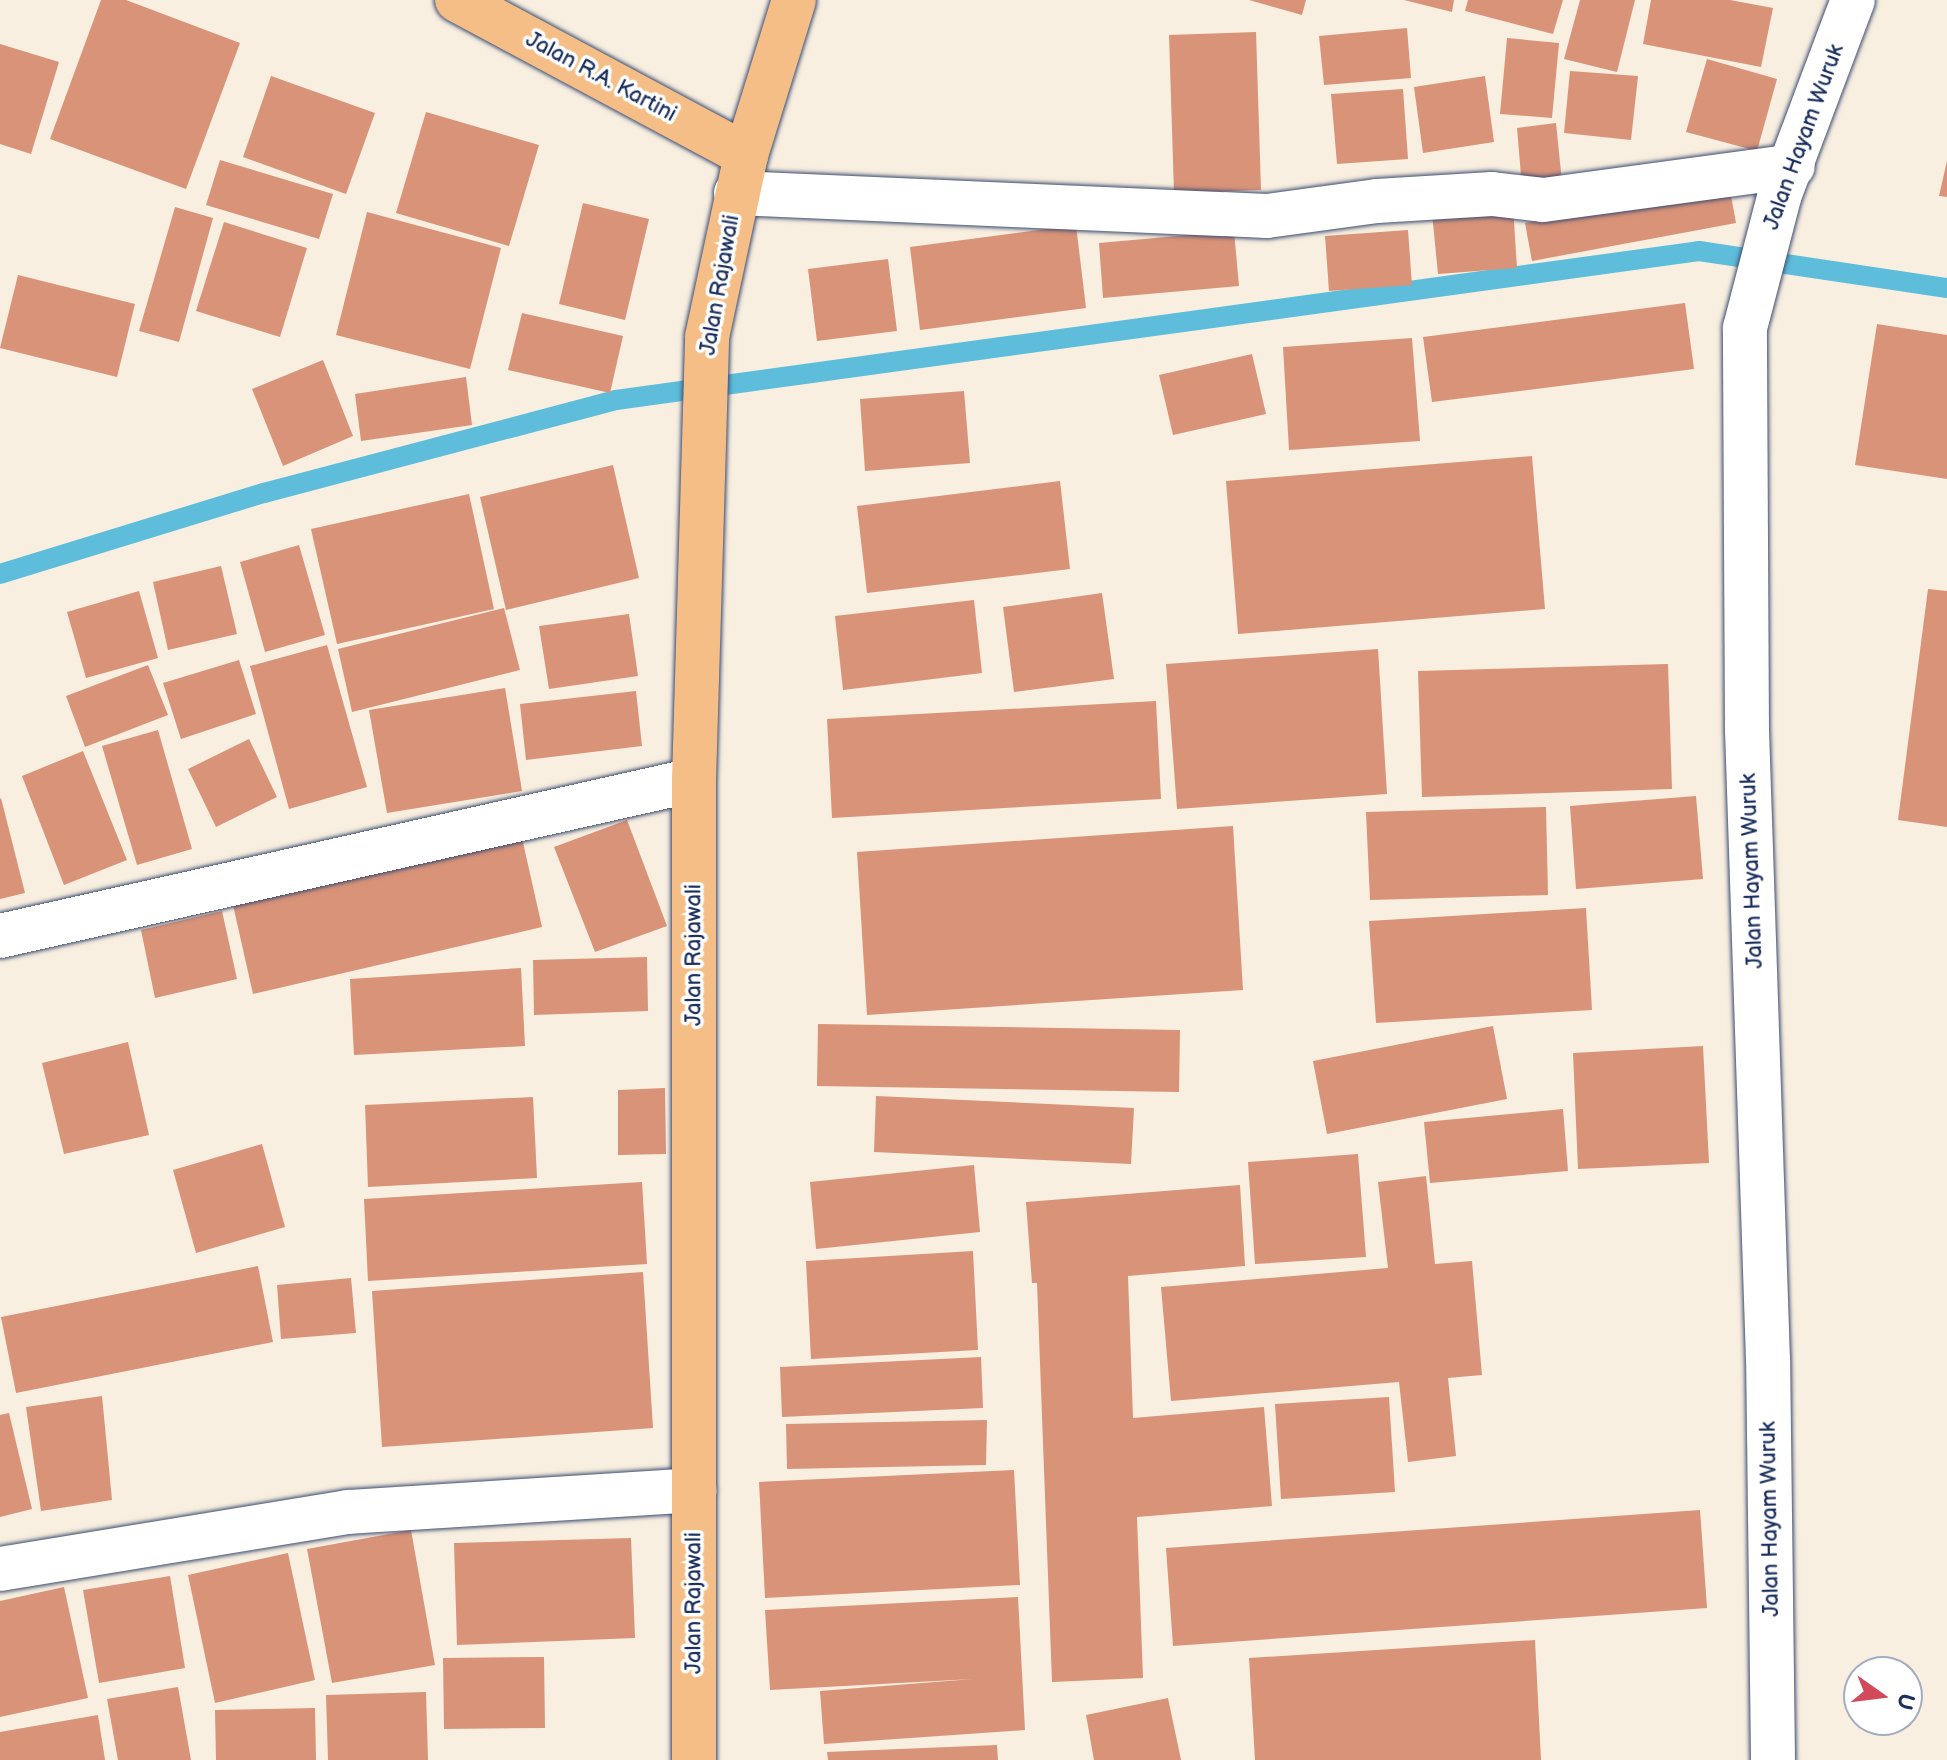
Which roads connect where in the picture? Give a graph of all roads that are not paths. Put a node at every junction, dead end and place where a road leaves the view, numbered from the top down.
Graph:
1 (457, 0) edge
2 (794, 0) edge
3 (1853, 0) edge
4 (741, 174) junction
5 (1786, 180) junction
6 (694, 780) junction
7 (0, 936) edge
8 (694, 1490) junction
9 (0, 1569) edge
10 (694, 1760) edge
11 (1773, 1760) edge

1 - 4 main road, Jalan R.A. Kartini
2 - 4 main road, Jalan Rajawali
3 - 5 street, Jalan Hayam Wuruk
4 - 5 street
4 - 6 main road, Jalan Rajawali
5 - 11 street, Jalan Hayam Wuruk
6 - 7 street
6 - 8 main road, Jalan Rajawali
8 - 9 street
8 - 10 main road, Jalan Rajawali

